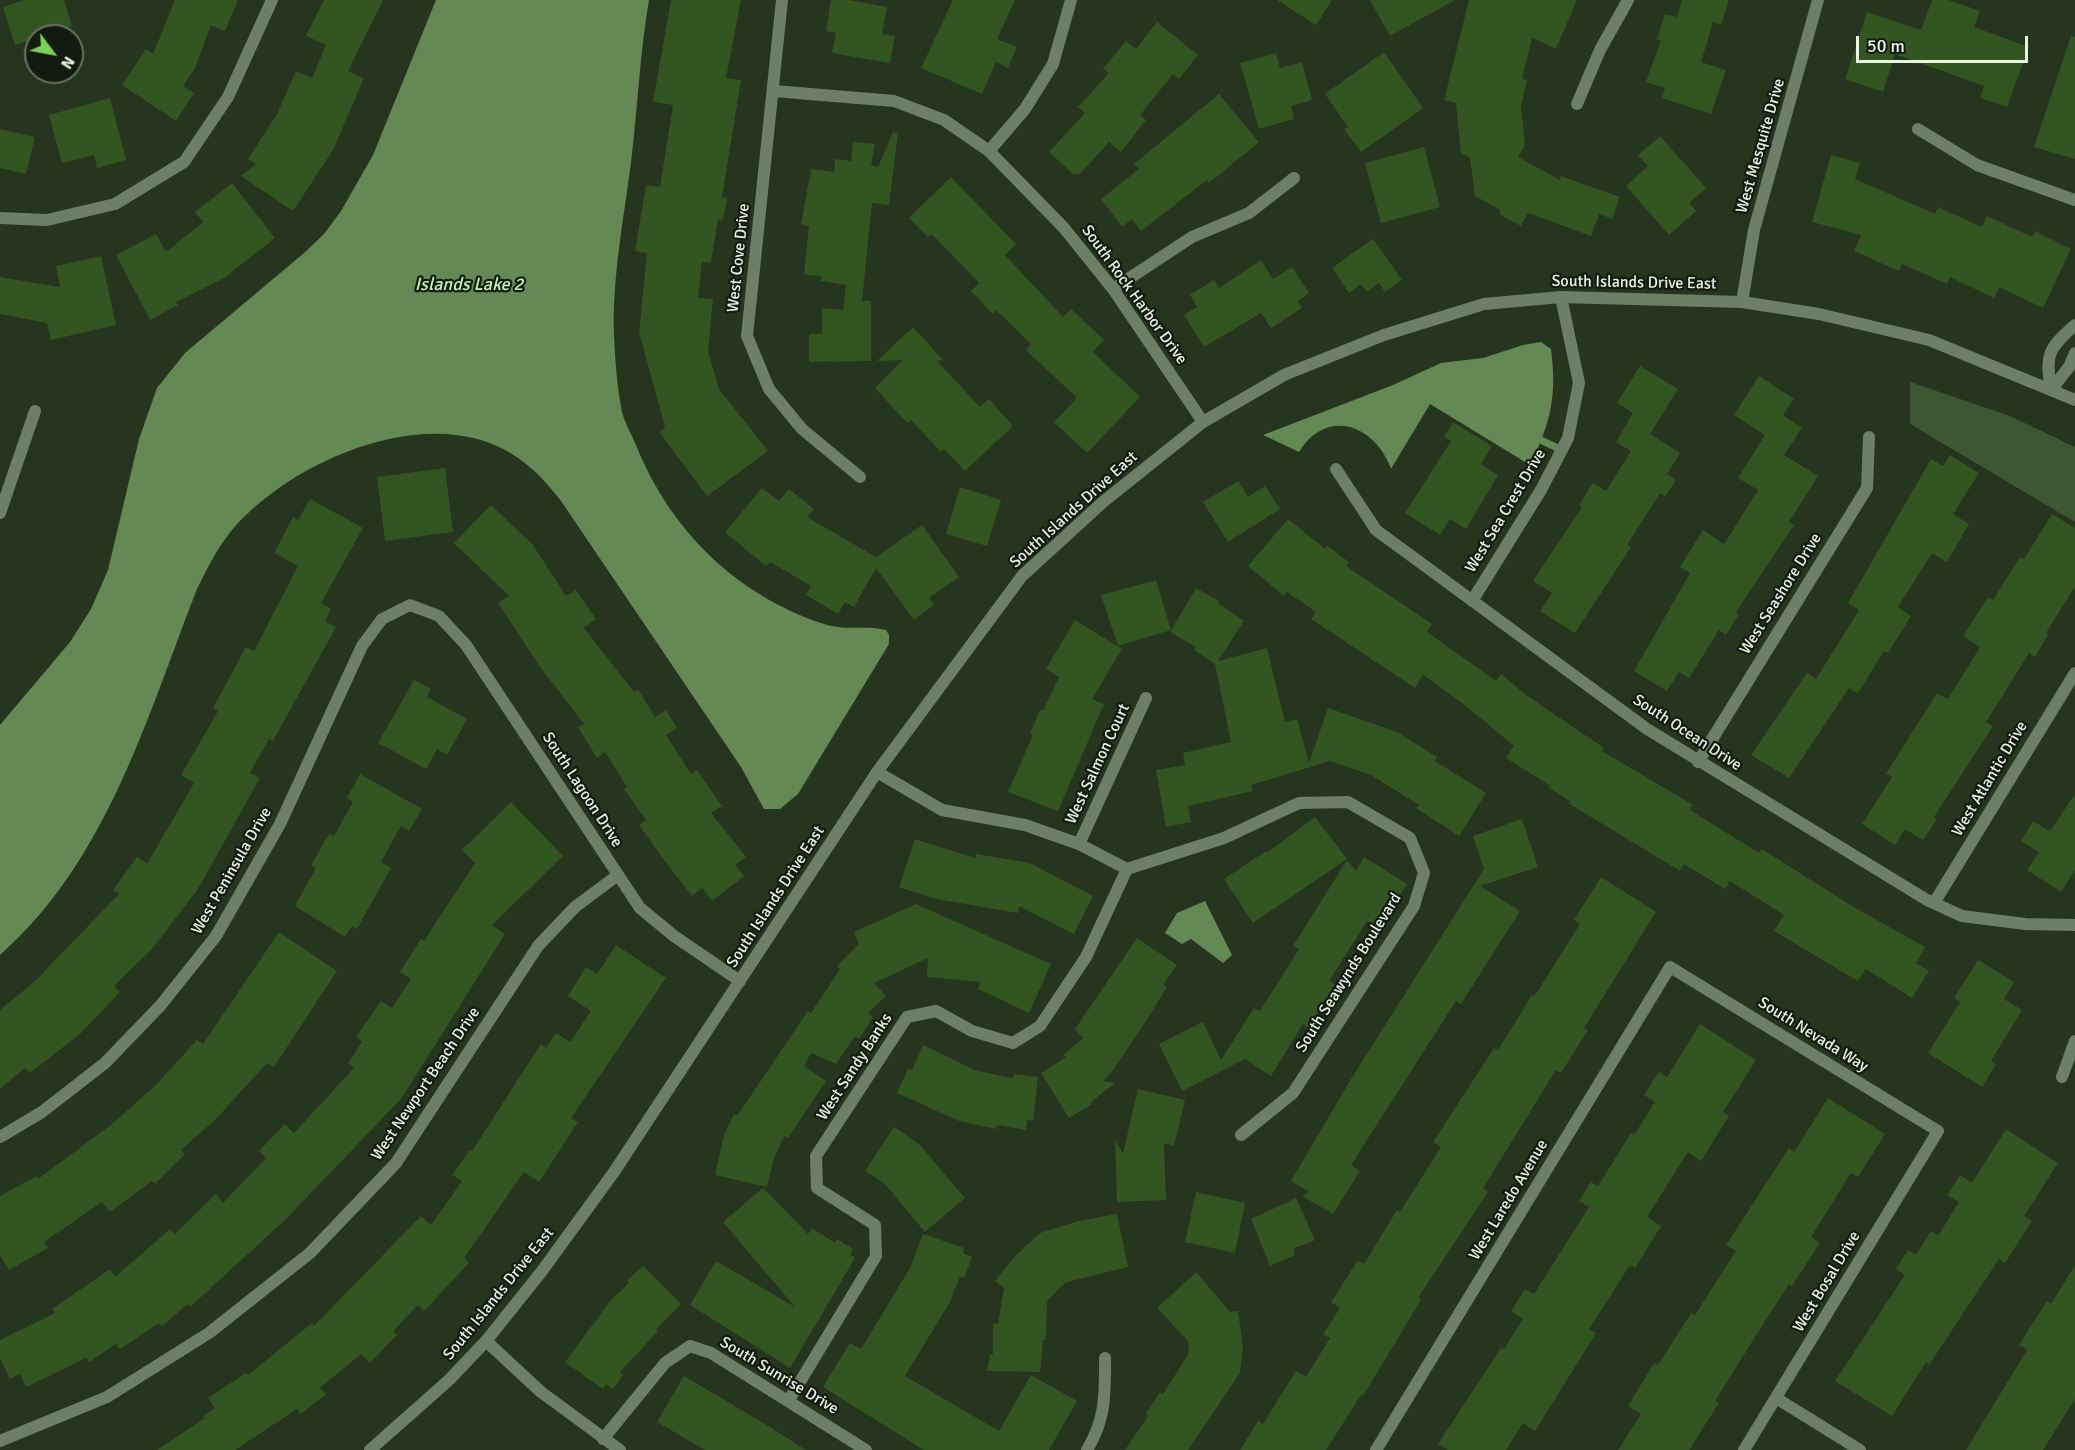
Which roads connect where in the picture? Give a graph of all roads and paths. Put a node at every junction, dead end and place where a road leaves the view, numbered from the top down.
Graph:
1 (272, 0) edge
2 (782, 0) edge
3 (1071, 0) edge
4 (1628, 0) edge
5 (1818, 0) edge
6 (774, 91) junction
7 (1576, 104) dead end
8 (1918, 129) dead end
9 (989, 152) junction
10 (1294, 178) dead end
11 (2075, 200) edge
12 (0, 218) edge
13 (1113, 290) junction
14 (1561, 297) junction
15 (1742, 302) junction
16 (2075, 325) edge
17 (2075, 354) edge
18 (2051, 390) junction
19 (2075, 400) edge
20 (35, 411) dead end
21 (1203, 422) junction
22 (1869, 437) dead end
23 (1336, 469) dead end
24 (860, 477) dead end
25 (0, 513) edge
26 (1472, 601) junction
27 (410, 605) joint
28 (2075, 673) edge
29 (1146, 698) dead end
30 (1698, 762) junction
31 (877, 772) junction
32 (1079, 844) junction
33 (1127, 869) junction
34 (618, 875) junction
35 (1934, 903) junction
36 (2075, 925) edge
37 (1670, 967) joint
38 (740, 981) junction
39 (2075, 1041) edge
40 (2062, 1077) dead end
41 (1938, 1131) joint
42 (1241, 1135) dead end
43 (0, 1137) edge
44 (486, 1341) junction
45 (1105, 1358) dead end
46 (1776, 1398) junction
47 (789, 1400) junction
48 (603, 1439) junction
49 (0, 1441) edge
50 (370, 1450) edge
51 (620, 1450) edge
52 (866, 1450) edge
53 (1087, 1450) edge
54 (1376, 1450) edge
55 (1744, 1450) edge
56 (1860, 1450) edge

1 - 12 street
2 - 6 street, West Cove Drive
3 - 9 street
4 - 7 street
5 - 15 street, West Mesquite Drive
6 - 9 street, South Rock Harbor Drive
6 - 24 street, West Cove Drive
8 - 11 street
9 - 13 street, South Rock Harbor Drive
10 - 13 street
13 - 21 street, South Rock Harbor Drive
14 - 15 street, South Islands Drive East
14 - 21 street, South Islands Drive East
14 - 26 street, West Sea Crest Drive
15 - 18 street, South Islands Drive East
16 - 18 street
17 - 18 street
18 - 19 street, South Islands Drive East
20 - 25 street
21 - 31 street, South Islands Drive East
22 - 30 street, West Seashore Drive
23 - 26 street, South Ocean Drive
26 - 30 street, South Ocean Drive
27 - 34 street, South Lagoon Drive
27 - 43 street, West Peninsula Drive
28 - 35 street, West Atlantic Drive
29 - 32 street, West Salmon Court
30 - 35 street, South Ocean Drive
31 - 32 street
31 - 38 street, South Islands Drive East
32 - 33 street
33 - 42 street, South Seawynds Boulevard
33 - 47 street, West Sandy Banks
34 - 38 street, South Lagoon Drive
34 - 49 street, West Newport Beach Drive
35 - 36 street, South Ocean Drive
37 - 41 street, South Nevada Way
37 - 54 street, West Laredo Avenue
38 - 44 street, South Islands Drive East
39 - 40 street
41 - 46 street, West Bosal Drive
44 - 48 street
44 - 50 street, South Islands Drive East
45 - 53 street
46 - 55 street, West Bosal Drive
46 - 56 street
47 - 48 street, South Sunrise Drive
47 - 52 street, South Sunrise Drive
48 - 51 street

